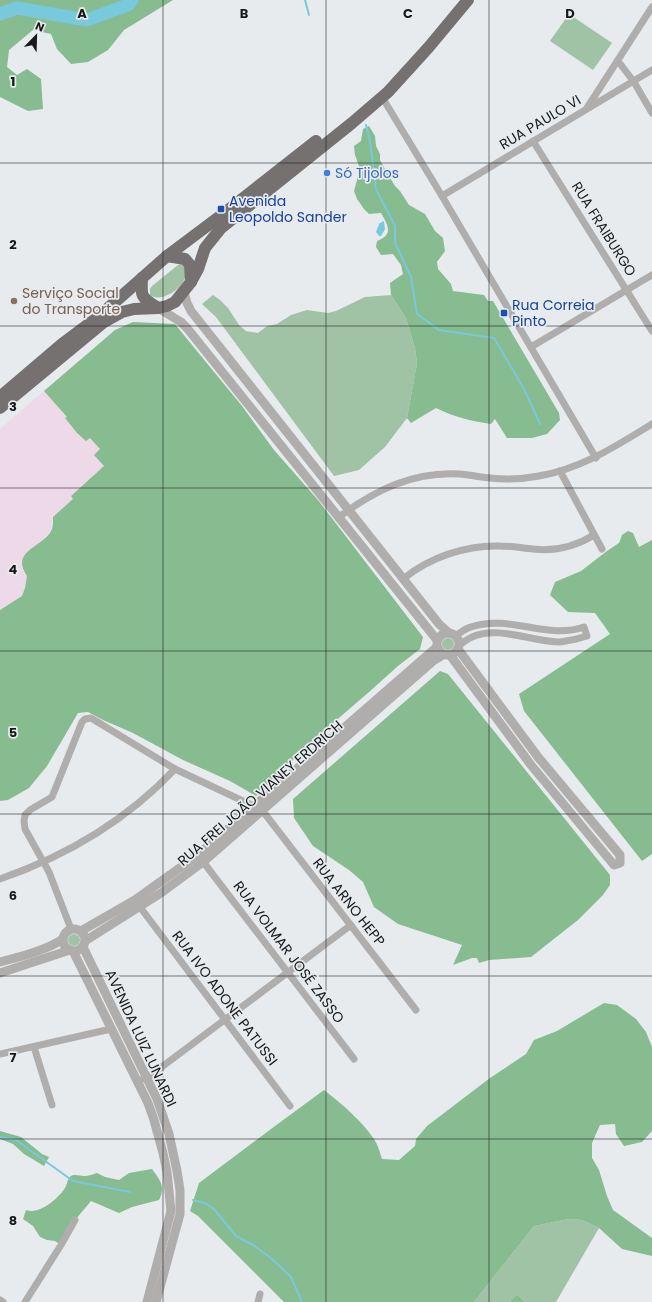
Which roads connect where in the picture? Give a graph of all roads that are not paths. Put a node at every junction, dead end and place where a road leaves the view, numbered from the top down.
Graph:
1 (457, 0) edge
2 (468, 0) edge
3 (652, 8) edge
4 (618, 61) junction
5 (652, 70) edge
6 (634, 82) junction
7 (382, 97) junction
8 (585, 110) junction
9 (652, 113) edge
10 (533, 140) junction
11 (442, 196) junction
12 (167, 256) junction
13 (652, 275) edge
14 (142, 278) junction
15 (188, 287) junction
16 (627, 290) junction
17 (158, 308) junction
18 (652, 331) edge
19 (531, 347) junction
20 (0, 397) edge
21 (0, 408) edge
22 (652, 424) edge
23 (596, 458) junction
24 (560, 472) junction
25 (349, 510) junction
26 (339, 517) junction
27 (594, 535) junction
28 (602, 549) dead end
29 (403, 579) junction
30 (452, 634) junction
31 (437, 643) junction
32 (459, 647) junction
33 (447, 655) junction
34 (176, 769) junction
35 (258, 808) junction
36 (201, 858) junction
37 (44, 861) junction
38 (0, 879) edge
39 (140, 907) junction
40 (351, 925) junction
41 (72, 929) junction
42 (81, 931) junction
43 (63, 939) junction
44 (84, 944) junction
45 (71, 951) junction
46 (0, 962) edge
47 (288, 972) junction
48 (0, 973) edge
49 (416, 1010) dead end
50 (225, 1019) junction
51 (111, 1029) junction
52 (34, 1046) junction
53 (0, 1054) edge
54 (354, 1059) dead end
55 (147, 1078) junction
56 (137, 1082) junction
57 (52, 1105) dead end
58 (290, 1106) dead end
59 (175, 1212) junction
60 (75, 1220) dead end
61 (260, 1294) dead end
62 (0, 1300) edge
63 (3, 1302) edge
64 (25, 1302) edge
65 (147, 1302) edge
66 (156, 1302) edge
67 (258, 1302) edge

1 - 12 highway
2 - 7 highway
3 - 4 street
4 - 6 street
4 - 8 street
5 - 6 street, RUA PAULO VI
6 - 8 street, RUA PAULO VI
6 - 9 street
7 - 11 street
7 - 15 highway
8 - 10 street, RUA PAULO VI
10 - 11 street, RUA PAULO VI
10 - 16 street, RUA FRAIBURGO
11 - 19 street
12 - 14 highway
12 - 15 highway
13 - 16 street
14 - 17 highway
14 - 20 highway
15 - 17 highway
15 - 25 street
16 - 18 street, RUA FRAIBURGO
16 - 19 street
17 - 21 highway
17 - 26 street
19 - 23 street
22 - 23 street
23 - 24 street
24 - 25 street
24 - 27 street
25 - 26 street
25 - 29 street
26 - 31 street
27 - 28 street
27 - 29 street
29 - 30 street
30 - 31 street
30 - 32 street
30 - 32 street
31 - 33 street
31 - 35 street, RUA FREI JOÃO VIANEY ERDRICH
32 - 33 street
32 - 33 street
33 - 35 street, RUA FREI JOÃO VIANEY ERDRICH
34 - 35 street
34 - 37 street
34 - 37 street
35 - 36 street, RUA FREI JOÃO VIANEY ERDRICH
35 - 40 street, RUA ARNO HEPP
36 - 39 street, RUA FREI JOÃO VIANEY ERDRICH
36 - 42 street, RUA FREI JOÃO VIANEY ERDRICH
36 - 47 street, RUA VOLMAR JOSÉ ZASSO
37 - 38 street
37 - 41 street
39 - 44 street, RUA FREI JOÃO VIANEY ERDRICH
39 - 50 street, RUA IVO ADONE PATUSSI
40 - 47 street
40 - 49 street, RUA ARNO HEPP
41 - 42 street
41 - 43 street
42 - 44 street
43 - 45 street
43 - 46 street
44 - 45 street
44 - 55 street, AVENIDA LUIZ LUNARDI
45 - 48 street
45 - 51 street, AVENIDA LUIZ LUNARDI
47 - 50 street
47 - 54 street, RUA VOLMAR JOSÉ ZASSO
50 - 55 street
50 - 58 street, RUA IVO ADONE PATUSSI
51 - 52 street
51 - 56 street, AVENIDA LUIZ LUNARDI
52 - 53 street
52 - 57 street
55 - 56 street
55 - 59 street, AVENIDA LUIZ LUNARDI
56 - 59 street, AVENIDA LUIZ LUNARDI
59 - 65 street
59 - 66 street
60 - 64 street
61 - 67 street
62 - 63 street

